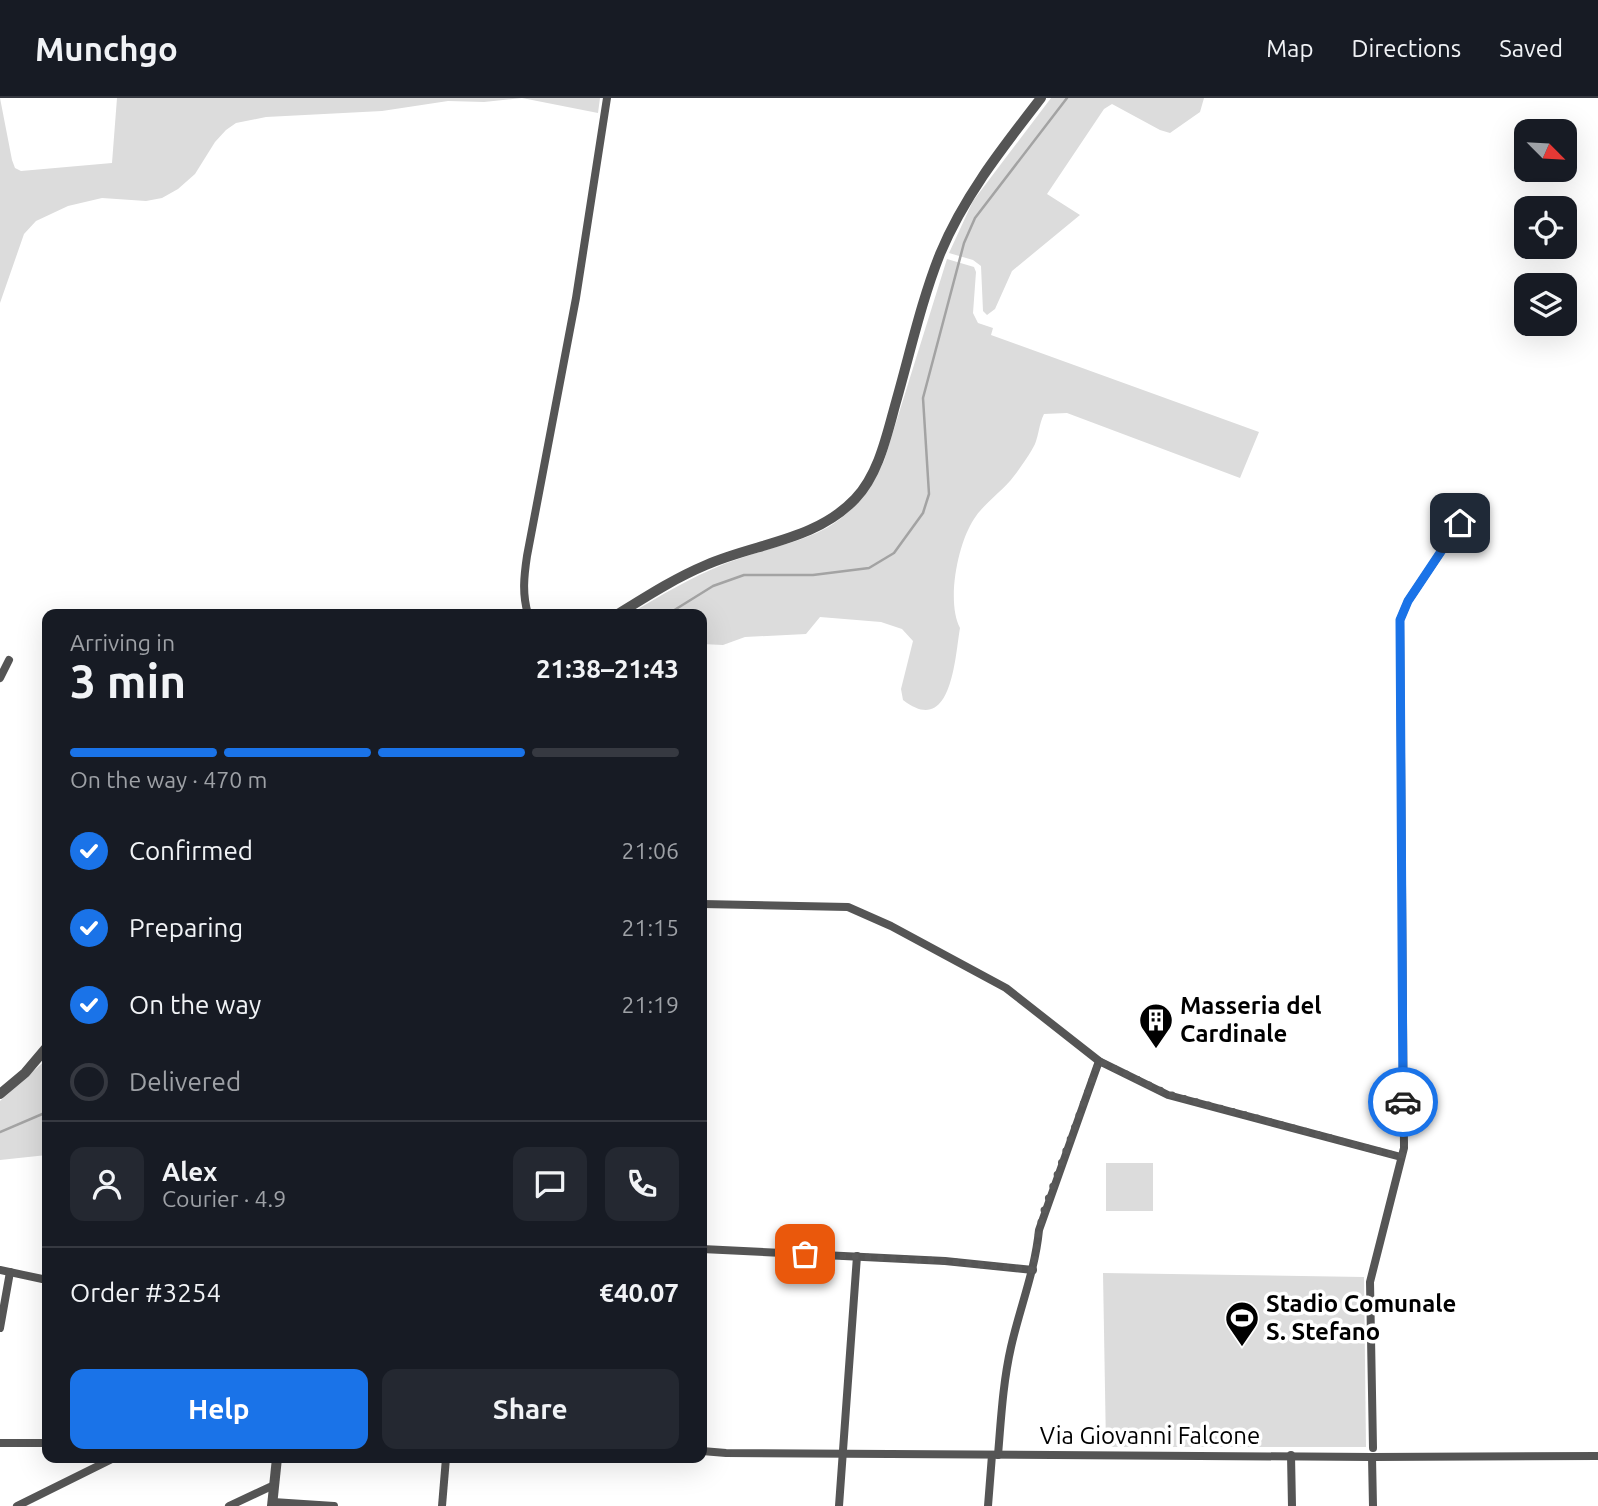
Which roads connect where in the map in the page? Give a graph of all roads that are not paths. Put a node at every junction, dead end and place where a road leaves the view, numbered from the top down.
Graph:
1 (607, 98) edge
2 (1041, 98) edge
3 (1473, 504) dead end
4 (526, 609) edge
5 (626, 609) edge
6 (9, 660) dead end
7 (0, 678) edge
8 (707, 904) edge
9 (42, 1053) edge
10 (1099, 1061) junction
11 (0, 1094) edge
12 (1401, 1157) junction
13 (707, 1249) edge
14 (857, 1256) junction
15 (0, 1270) edge
16 (1033, 1270) junction
17 (10, 1272) junction
18 (42, 1279) edge
19 (0, 1328) edge
20 (0, 1443) edge
21 (42, 1443) edge
22 (707, 1451) edge
23 (844, 1453) junction
24 (1372, 1453) junction
25 (995, 1455) junction
26 (1291, 1455) junction
27 (1598, 1456) edge
28 (104, 1463) edge
29 (276, 1463) edge
30 (446, 1463) edge
31 (274, 1485) junction
32 (273, 1504) edge
33 (17, 1506) edge
34 (229, 1506) edge
35 (334, 1506) edge
36 (442, 1506) edge
37 (839, 1506) edge
38 (988, 1506) edge
39 (1292, 1506) edge
40 (1373, 1506) edge

1 - 4 street
2 - 5 street
3 - 12 street
6 - 7 street
8 - 10 street
9 - 11 street
10 - 12 street
10 - 16 street
12 - 24 street
13 - 14 street
14 - 16 street
14 - 23 street
15 - 17 street
16 - 25 street
17 - 18 street
17 - 19 street
20 - 21 street
22 - 23 street, Via Giovanni Falcone
23 - 25 street, Via Giovanni Falcone
23 - 37 street
24 - 26 street, Via Giovanni Falcone
24 - 27 street, Via Giovanni Falcone
24 - 40 street
25 - 26 street, Via Giovanni Falcone
25 - 38 street
26 - 39 street
28 - 33 street
29 - 31 street
30 - 36 street
31 - 32 street
31 - 34 street
32 - 35 street

